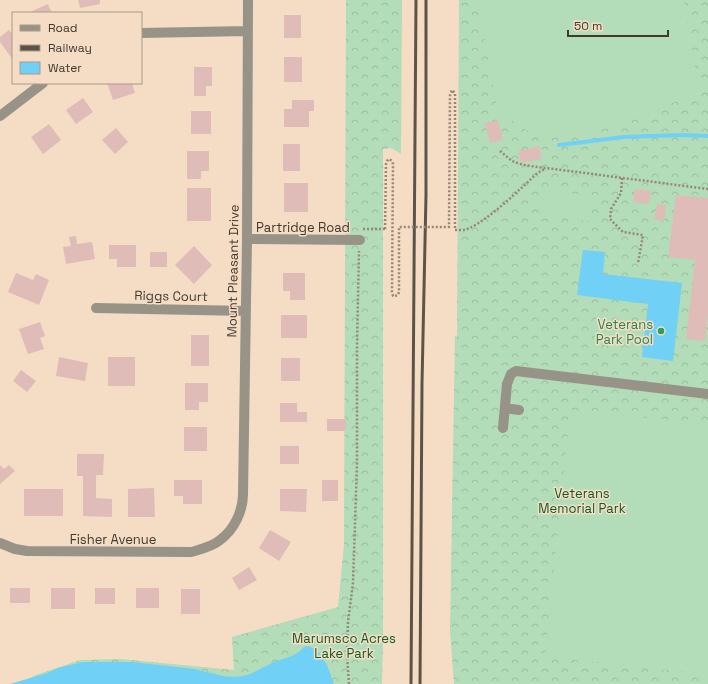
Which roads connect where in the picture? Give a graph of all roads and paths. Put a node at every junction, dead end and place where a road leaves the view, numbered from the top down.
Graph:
1 (248, 0) edge
2 (248, 31) junction
3 (142, 33) edge
4 (42, 84) edge
5 (0, 116) edge
6 (500, 151) dead end
7 (546, 168) junction
8 (622, 178) junction
9 (708, 189) edge
10 (246, 239) junction
11 (360, 240) junction
12 (638, 263) dead end
13 (96, 308) dead end
14 (246, 310) junction
15 (708, 394) edge
16 (505, 408) junction
17 (519, 410) dead end
18 (503, 428) dead end
19 (224, 537) joint
20 (0, 543) edge
21 (349, 684) edge

1 - 2 street, Mount Pleasant Drive
2 - 3 street
2 - 10 street, Mount Pleasant Drive
4 - 5 street
6 - 7 path
7 - 8 path
7 - 11 path, bridge
8 - 9 path
8 - 12 path
10 - 11 street, Partridge Road
10 - 14 street, Mount Pleasant Drive
11 - 21 path
13 - 14 street, Riggs Court
14 - 19 street, Mount Pleasant Drive
15 - 16 street
16 - 17 street
16 - 18 street
19 - 20 street, Fisher Avenue

